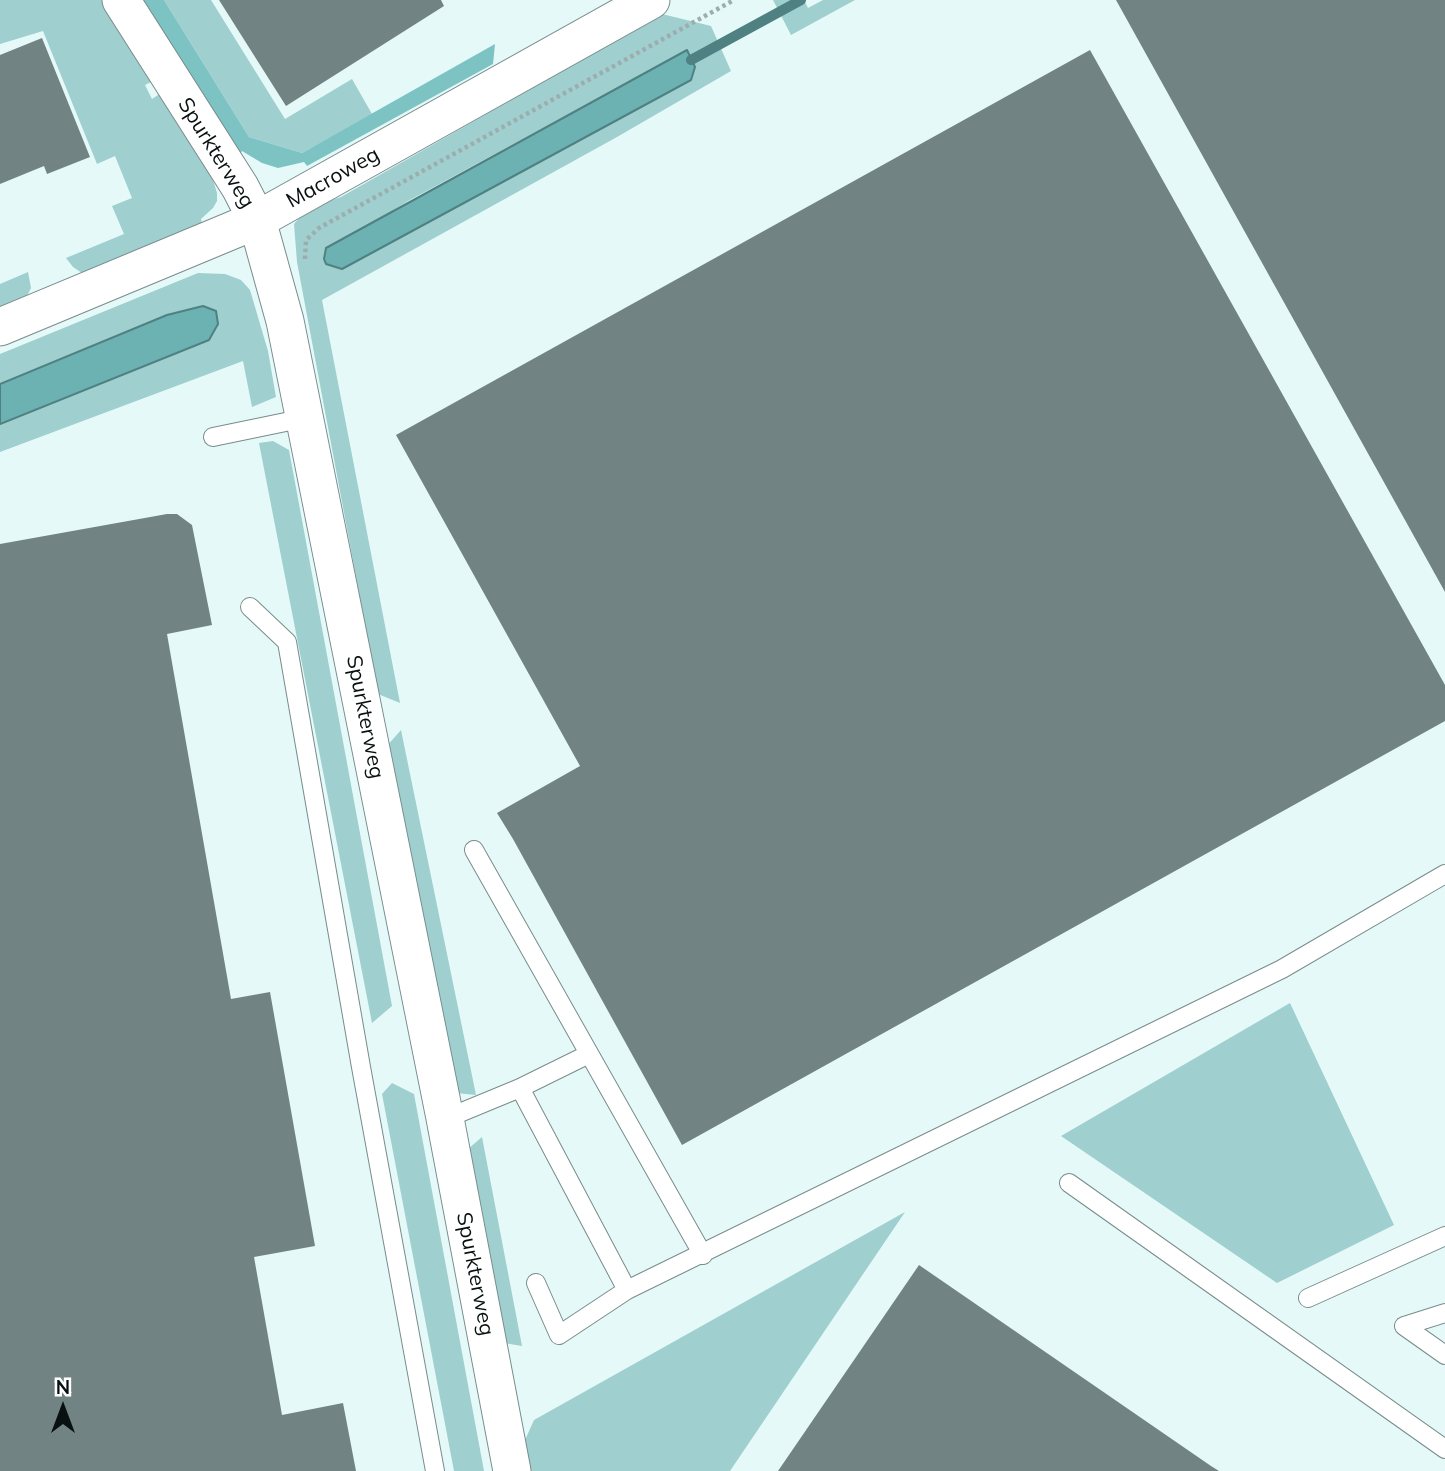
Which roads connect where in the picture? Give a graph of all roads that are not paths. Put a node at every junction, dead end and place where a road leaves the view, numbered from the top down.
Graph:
1 (121, 0) edge
2 (651, 0) edge
3 (257, 220) junction
4 (0, 327) edge
5 (304, 418) junction
6 (214, 437) dead end
7 (250, 607) dead end
8 (474, 850) dead end
9 (1445, 874) edge
10 (589, 1054) junction
11 (520, 1088) junction
12 (445, 1119) junction
13 (1069, 1184) dead end
14 (1445, 1236) edge
15 (704, 1255) junction
16 (536, 1283) dead end
17 (627, 1290) junction
18 (1308, 1298) dead end
19 (1445, 1313) edge
20 (1445, 1354) edge
21 (1445, 1449) edge
22 (435, 1471) edge
23 (512, 1471) edge

1 - 3 street, Spurkterweg
2 - 3 street, Macroweg
3 - 4 street, Macroweg
3 - 5 street, Spurkterweg
5 - 6 lane
5 - 12 street, Spurkterweg
7 - 22 lane
8 - 10 lane
9 - 15 lane
10 - 11 lane
10 - 15 lane
11 - 12 lane
11 - 17 lane
12 - 23 street, Spurkterweg
13 - 21 lane
14 - 18 lane
15 - 17 lane
16 - 17 lane
19 - 20 lane

